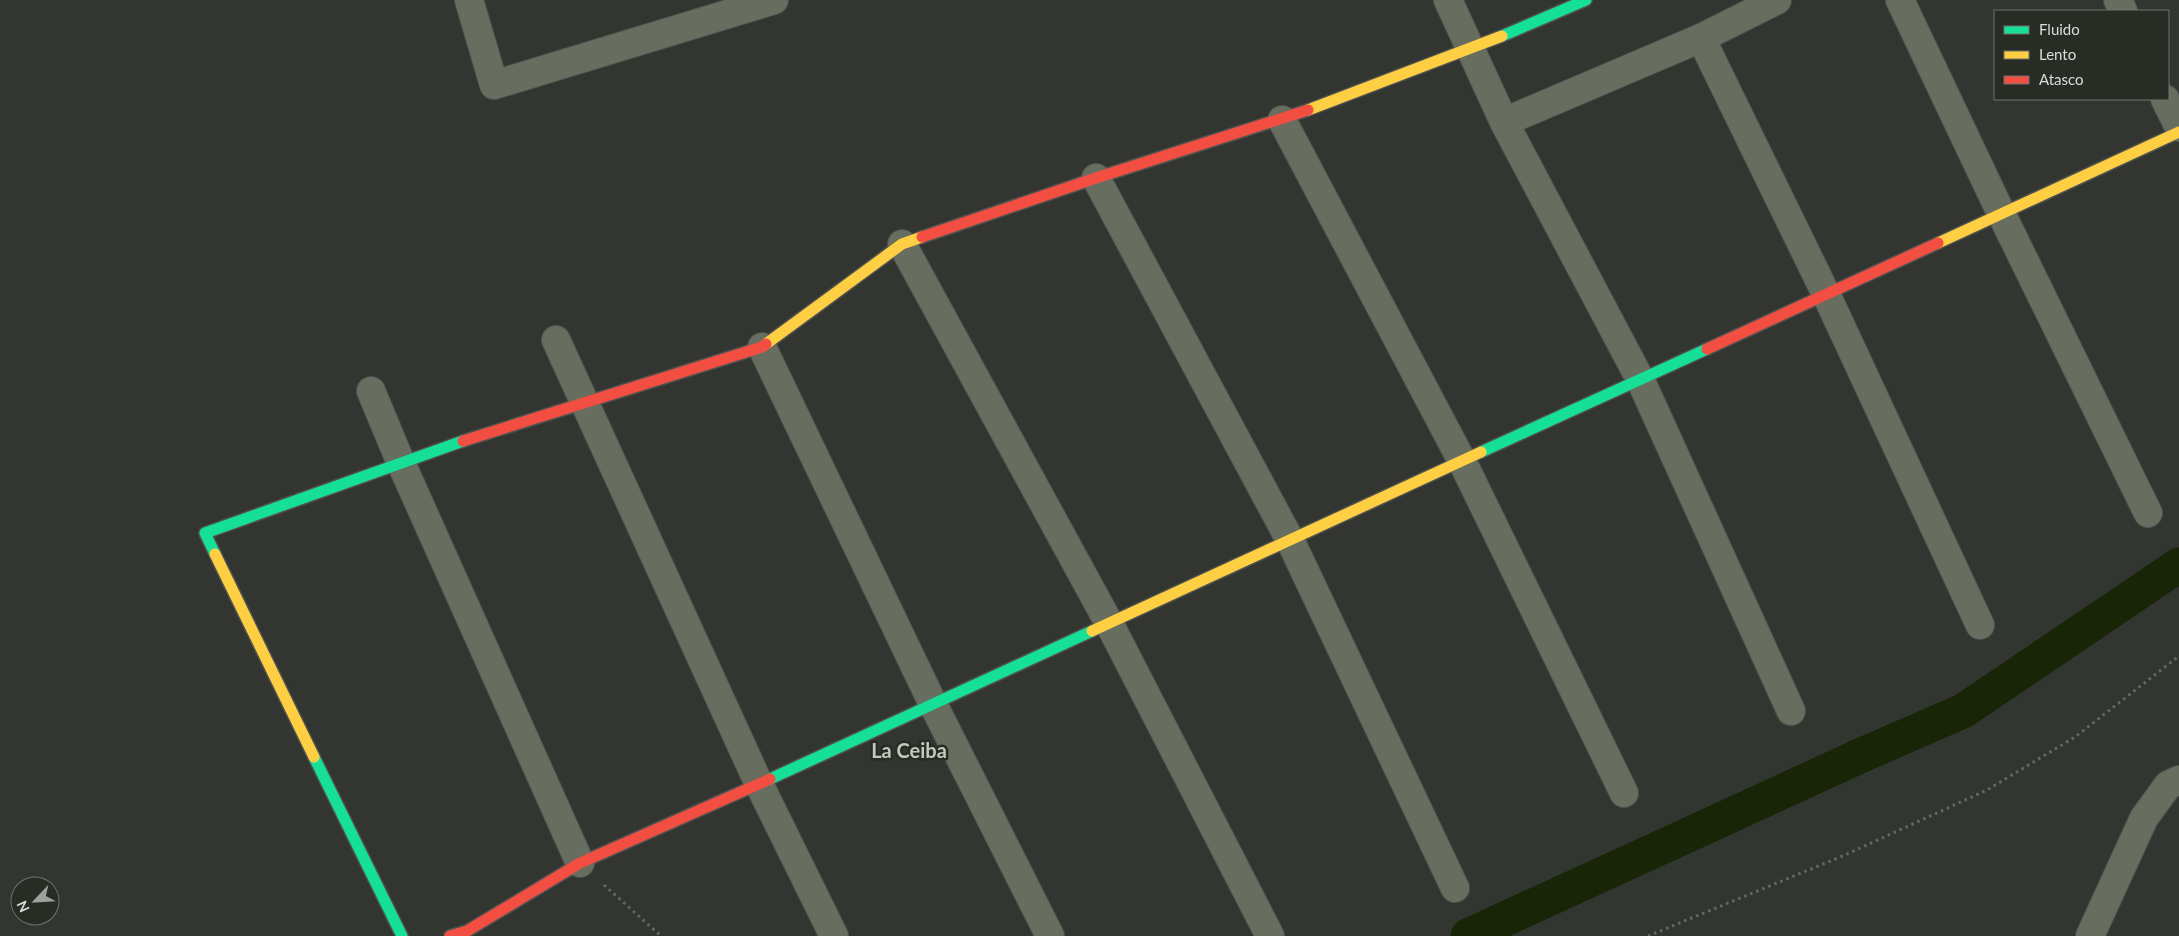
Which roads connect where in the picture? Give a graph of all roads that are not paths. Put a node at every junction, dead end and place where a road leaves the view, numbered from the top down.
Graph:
1 (469, 0) edge
2 (774, 0) edge
3 (1448, 0) edge
4 (1586, 0) edge
5 (1777, 0) edge
6 (1900, 0) edge
7 (1701, 38) junction
8 (1470, 50) junction
9 (2166, 100) edge
10 (1282, 120) junction
11 (1504, 122) junction
12 (2179, 127) edge
13 (2179, 132) edge
14 (1096, 178) junction
15 (2001, 213) junction
16 (902, 244) junction
17 (1826, 294) junction
18 (556, 340) dead end
19 (762, 347) junction
20 (1640, 379) junction
21 (371, 391) dead end
22 (585, 402) junction
23 (1462, 461) junction
24 (401, 463) junction
25 (2148, 513) dead end
26 (1290, 540) junction
27 (1109, 623) junction
28 (1980, 626) dead end
29 (933, 704) junction
30 (1791, 711) dead end
31 (2179, 780) edge
32 (759, 784) junction
33 (1624, 793) dead end
34 (580, 864) junction
35 (1455, 888) dead end
36 (462, 934) edge
37 (402, 936) edge
38 (834, 936) edge
39 (1050, 936) edge
40 (1270, 936) edge
41 (2090, 936) edge

1 - 2 street
3 - 8 street
4 - 8 street
5 - 7 street
6 - 15 street
7 - 11 street
7 - 17 street
8 - 10 street
8 - 11 street
9 - 12 street
10 - 14 street
10 - 23 street
11 - 20 street
13 - 15 street
14 - 16 street
14 - 26 street
15 - 17 street
15 - 25 street
16 - 19 street
16 - 27 street
17 - 20 street
17 - 28 street
18 - 22 street
19 - 22 street
19 - 29 street
20 - 23 street
20 - 30 street
21 - 24 street
22 - 24 street
22 - 32 street
23 - 26 street
23 - 33 street
24 - 34 street
24 - 37 street
26 - 27 street
26 - 35 street
27 - 29 street
27 - 40 street
29 - 32 street
29 - 39 street
31 - 41 street
32 - 34 street
32 - 38 street
34 - 36 street

